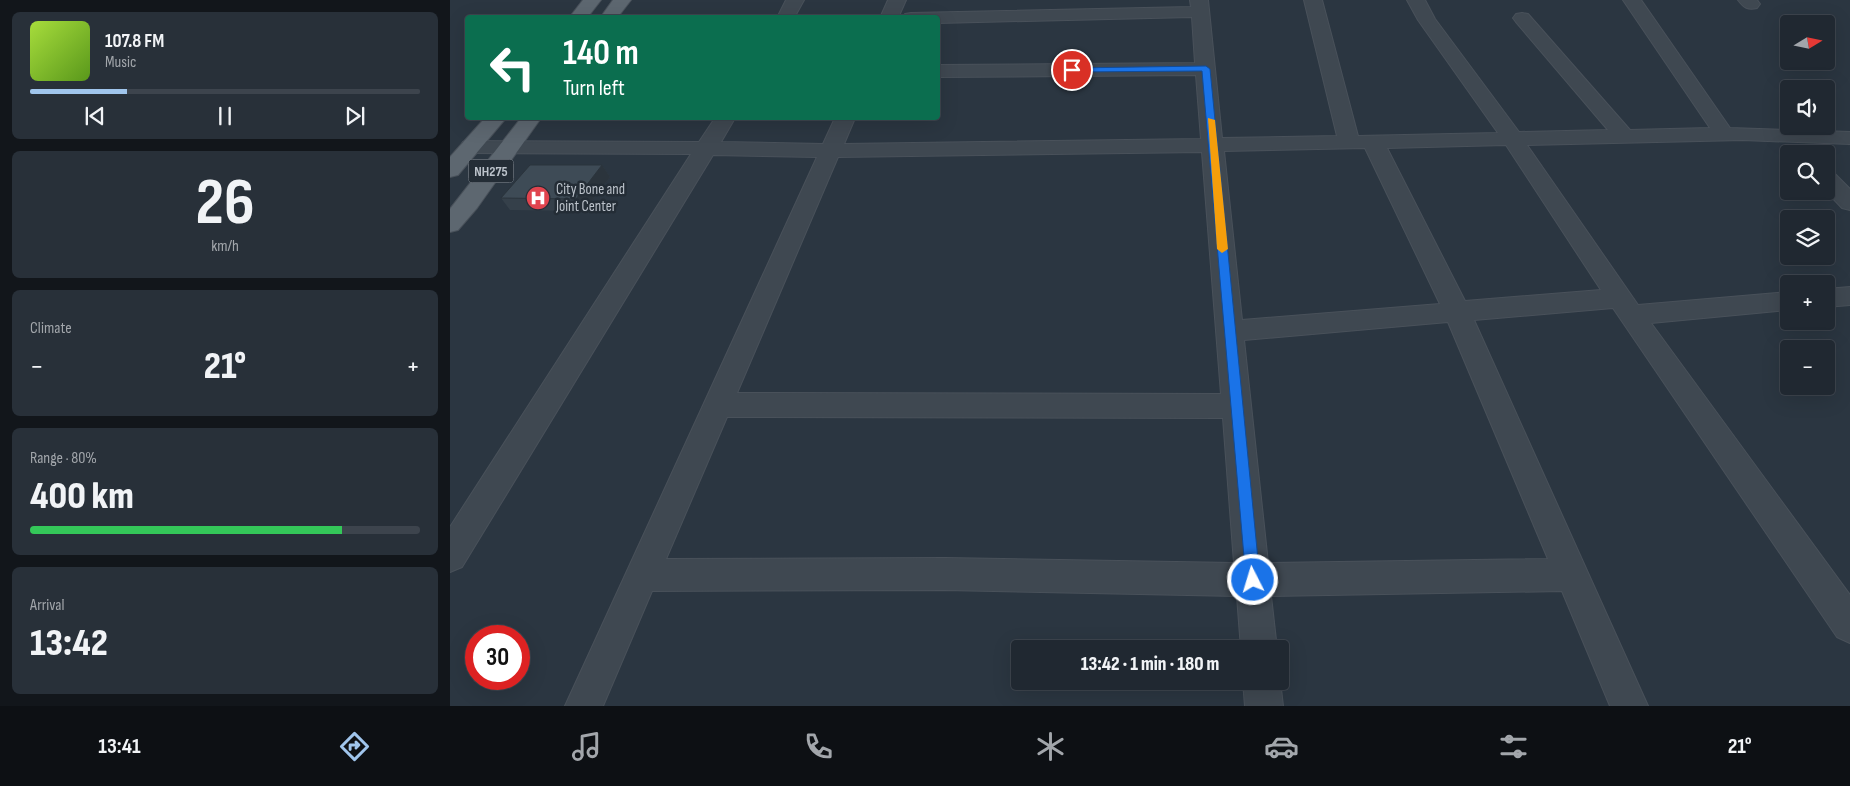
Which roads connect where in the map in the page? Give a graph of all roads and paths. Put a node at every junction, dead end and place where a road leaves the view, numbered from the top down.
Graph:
1 (592, 0) edge
2 (622, 0) edge
3 (795, 0) edge
4 (897, 0) edge
5 (1313, 0) edge
6 (1416, 0) edge
7 (1632, 0) edge
8 (1200, 6) edge
9 (580, 15) edge
10 (610, 15) edge
11 (787, 15) edge
12 (890, 15) edge
13 (940, 17) edge
14 (1522, 18) dead end
15 (1206, 69) junction
16 (940, 72) edge
17 (494, 120) edge
18 (529, 120) edge
19 (724, 120) edge
20 (844, 120) edge
21 (1724, 134) junction
22 (1780, 135) edge
23 (1785, 135) joint
24 (1624, 136) junction
25 (1512, 138) junction
26 (1850, 138) edge
27 (1361, 142) junction
28 (1213, 145) junction
29 (1794, 145) edge
30 (470, 147) junction
31 (508, 148) junction
32 (706, 148) junction
33 (830, 151) junction
34 (450, 170) edge
35 (1835, 187) edge
36 (1850, 203) edge
37 (450, 224) edge
38 (1850, 296) edge
39 (1835, 297) edge
40 (1780, 301) edge
41 (1625, 307) junction
42 (1457, 312) junction
43 (1230, 331) junction
44 (718, 405) junction
45 (1237, 406) junction
46 (450, 556) edge
47 (642, 575) junction
48 (1572, 575) junction
49 (1253, 580) junction
50 (1847, 618) edge
51 (1258, 640) edge
52 (1263, 690) edge
53 (584, 706) edge
54 (1264, 706) edge
55 (1629, 706) edge

1 - 9 main road
2 - 10 main road
3 - 11 street
4 - 12 street
5 - 27 street
6 - 25 street
7 - 21 street
8 - 13 street
8 - 15 street
14 - 24 street
15 - 16 street
15 - 28 street
17 - 30 main road
18 - 31 main road, NH275
19 - 32 street
20 - 33 street
21 - 22 street
21 - 24 street
23 - 26 street
23 - 29 street
24 - 25 street
25 - 27 street
25 - 41 street
27 - 28 street
27 - 42 street
28 - 33 street
28 - 43 street
30 - 31 street
30 - 34 main road
31 - 32 street
31 - 37 main road, NH275
32 - 33 street
32 - 46 street
33 - 44 street
35 - 36 street
38 - 39 street
40 - 41 street
41 - 42 street
41 - 50 street
42 - 43 street
42 - 48 street
43 - 45 street
44 - 45 street
44 - 47 street
45 - 49 street
47 - 49 street
47 - 53 street
48 - 49 street
48 - 55 street
49 - 51 street
52 - 54 street

